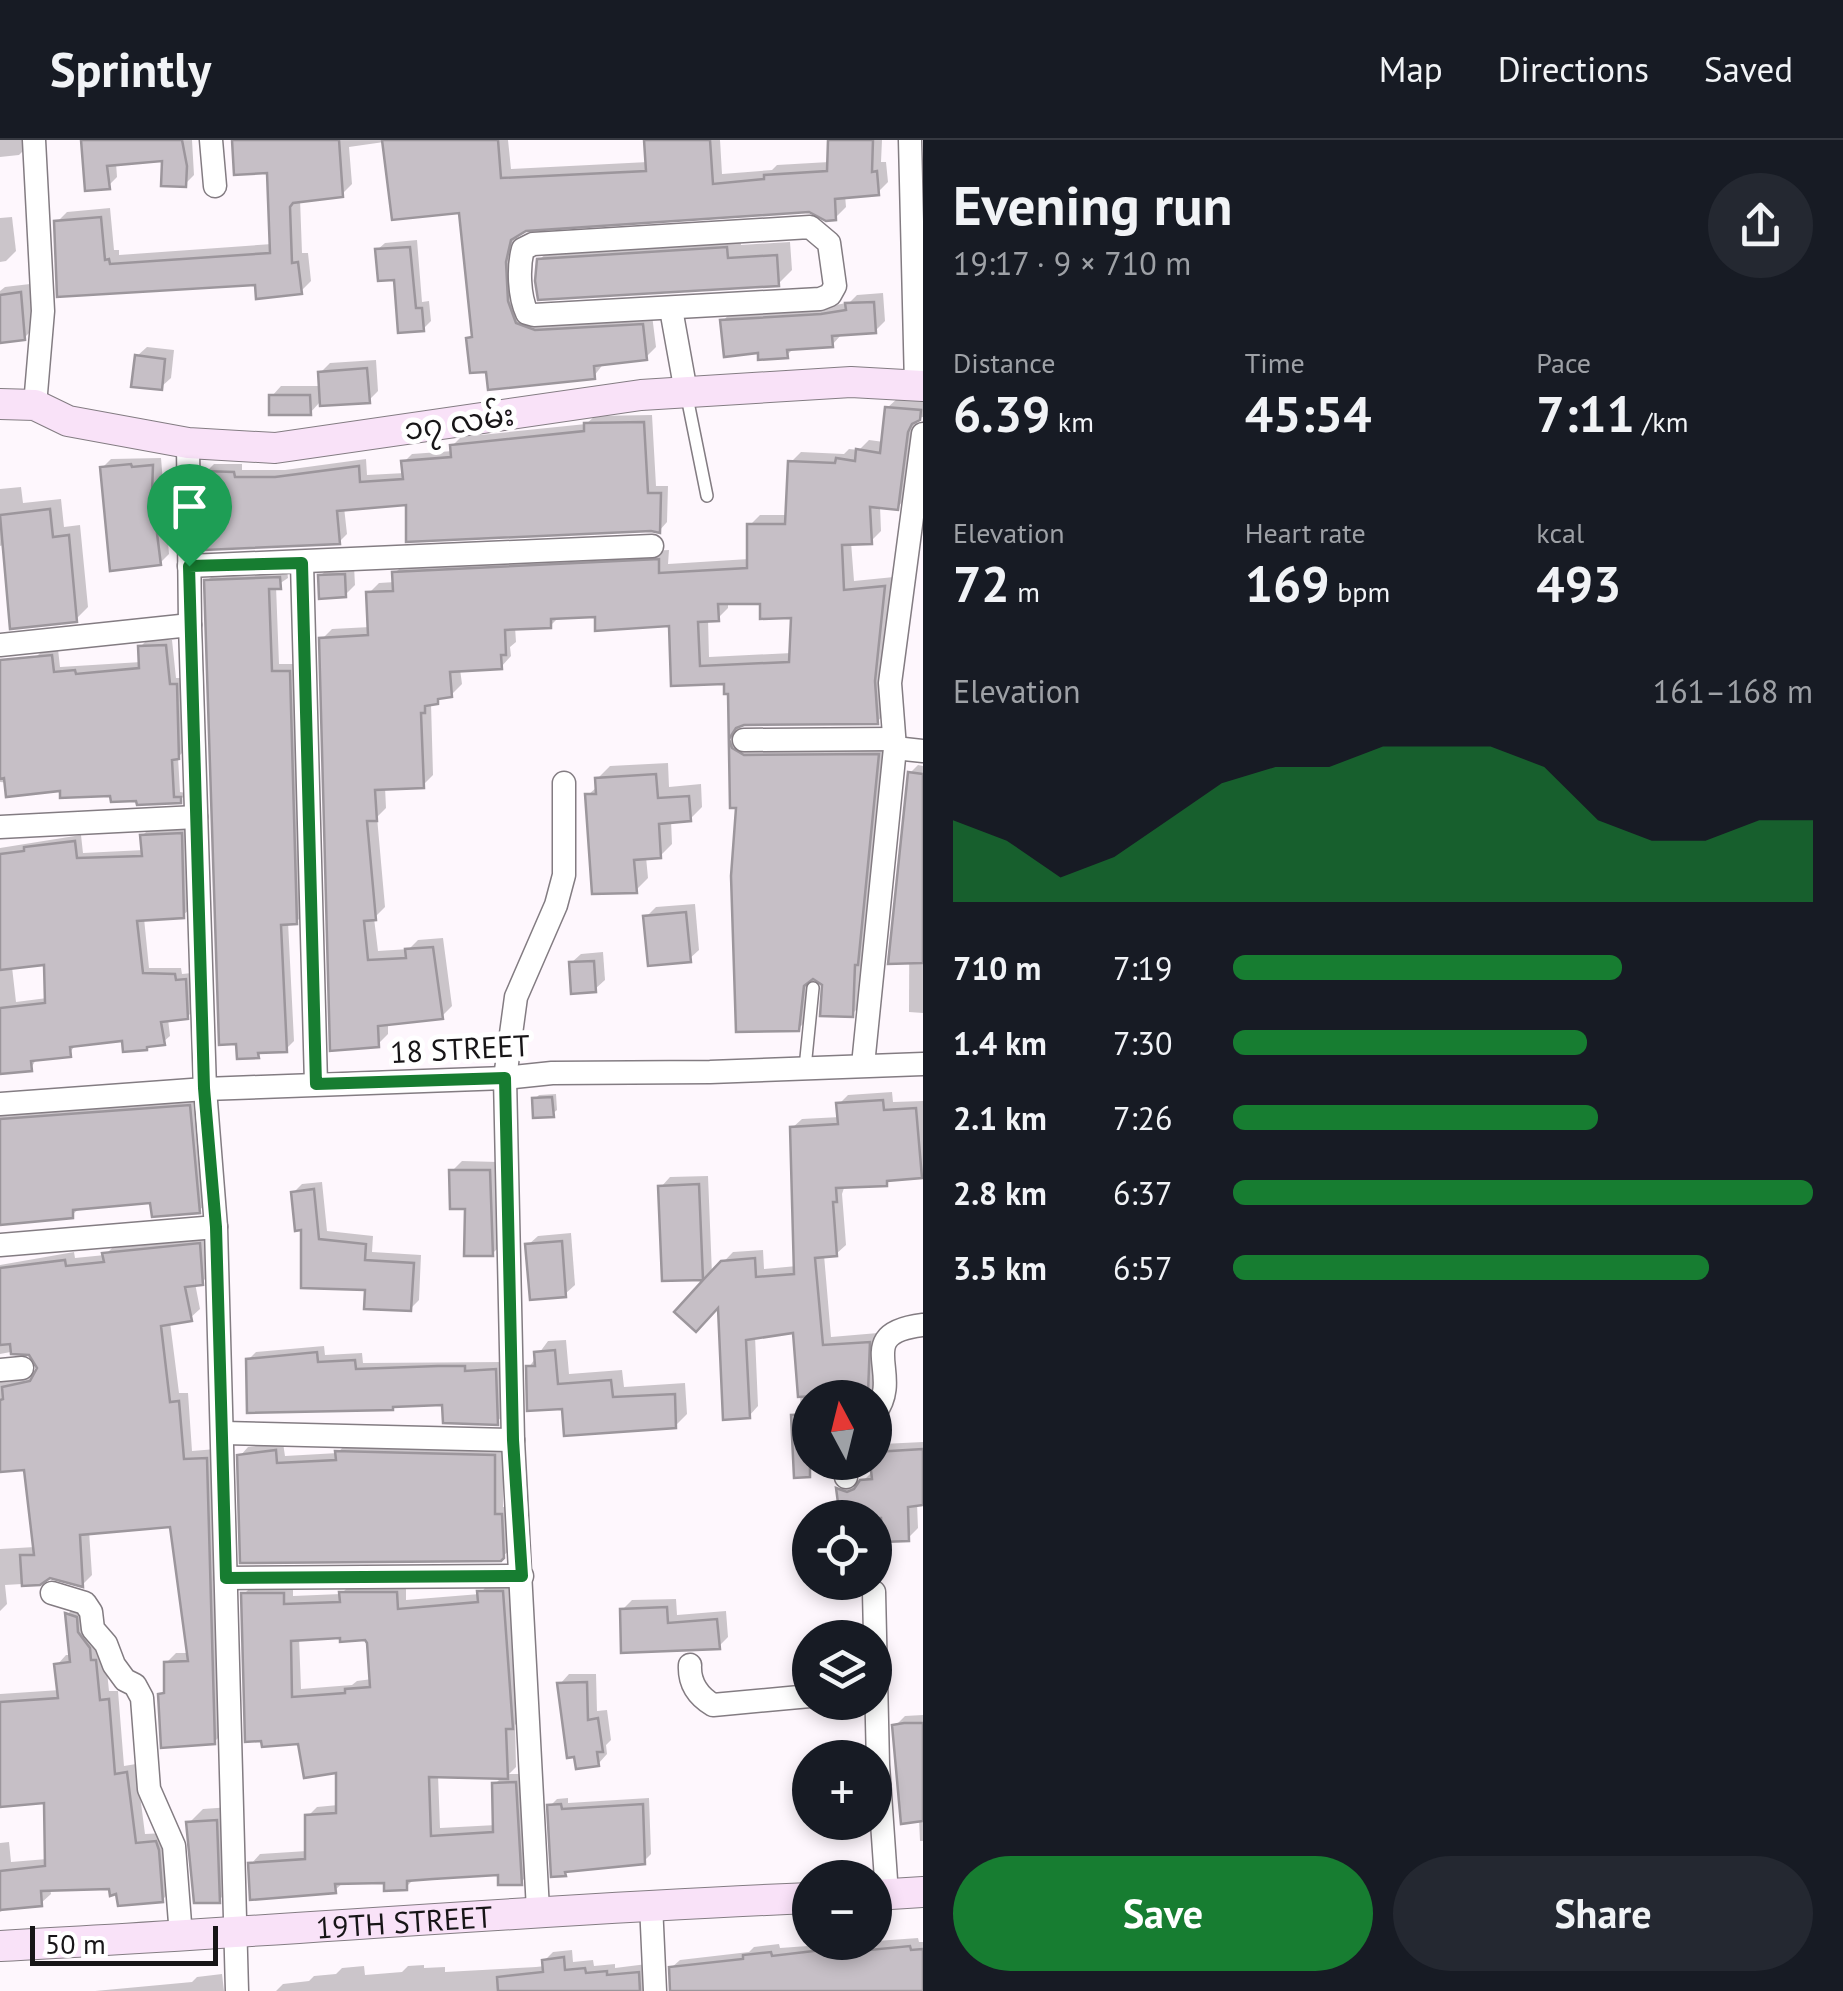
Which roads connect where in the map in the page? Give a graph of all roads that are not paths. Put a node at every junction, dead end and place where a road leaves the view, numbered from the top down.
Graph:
1 (34, 140) edge
2 (210, 140) edge
3 (910, 140) edge
4 (215, 186) dead end
5 (918, 216) edge
6 (670, 309) junction
7 (919, 385) edge
8 (686, 392) junction
9 (0, 404) edge
10 (35, 405) junction
11 (923, 434) edge
12 (188, 443) junction
13 (708, 496) dead end
14 (652, 546) dead end
15 (302, 563) junction
16 (189, 566) junction
17 (190, 625) junction
18 (0, 646) edge
19 (744, 740) dead end
20 (894, 743) junction
21 (923, 751) edge
22 (564, 782) dead end
23 (196, 817) junction
24 (0, 827) edge
25 (813, 988) dead end
26 (923, 1064) edge
27 (863, 1065) junction
28 (805, 1068) junction
29 (505, 1078) junction
30 (316, 1084) junction
31 (204, 1088) junction
32 (0, 1104) edge
33 (216, 1227) junction
34 (0, 1245) edge
35 (923, 1324) edge
36 (885, 1380) edge
37 (224, 1433) junction
38 (513, 1440) junction
39 (522, 1576) junction
40 (226, 1578) junction
41 (52, 1593) dead end
42 (690, 1664) dead end
43 (792, 1698) edge
44 (877, 1720) edge
45 (880, 1860) edge
46 (923, 1892) edge
47 (892, 1893) edge
48 (792, 1899) edge
49 (651, 1904) junction
50 (538, 1910) junction
51 (235, 1934) junction
52 (181, 1936) junction
53 (0, 1946) edge
54 (237, 1991) edge
55 (655, 1991) edge

1 - 10 street
2 - 4 street
3 - 5 street
5 - 7 street
6 - 6 street
6 - 8 street
7 - 8 street, ၁၇ လမ်း
8 - 12 street, ၁၇ လမ်း
8 - 13 lane
9 - 10 street, ၁၇ လမ်း
10 - 12 street, ၁၇ လမ်း
11 - 20 street
12 - 16 street
14 - 15 street
15 - 16 street
15 - 30 street
16 - 17 street
17 - 18 street
17 - 23 street
19 - 20 street
20 - 21 street
20 - 27 street
22 - 29 street
23 - 24 street
23 - 31 street
25 - 28 lane
26 - 27 street, 18 STREET
27 - 28 street, 18 STREET
28 - 29 street, 18 STREET
29 - 30 street, 18 STREET
29 - 38 street
30 - 31 street, 18 STREET
31 - 32 street, 18 STREET
31 - 33 street
33 - 34 street
33 - 37 street
35 - 36 street
37 - 38 street
37 - 40 street
38 - 39 street
39 - 40 street
39 - 50 street
40 - 51 street
41 - 52 street
42 - 43 street
44 - 45 street
46 - 47 street
48 - 49 street, 19TH STREET
49 - 50 street, 19TH STREET
49 - 55 street
50 - 51 street, 19TH STREET
51 - 52 street, 19TH STREET
51 - 54 street
52 - 53 street, 19TH STREET

